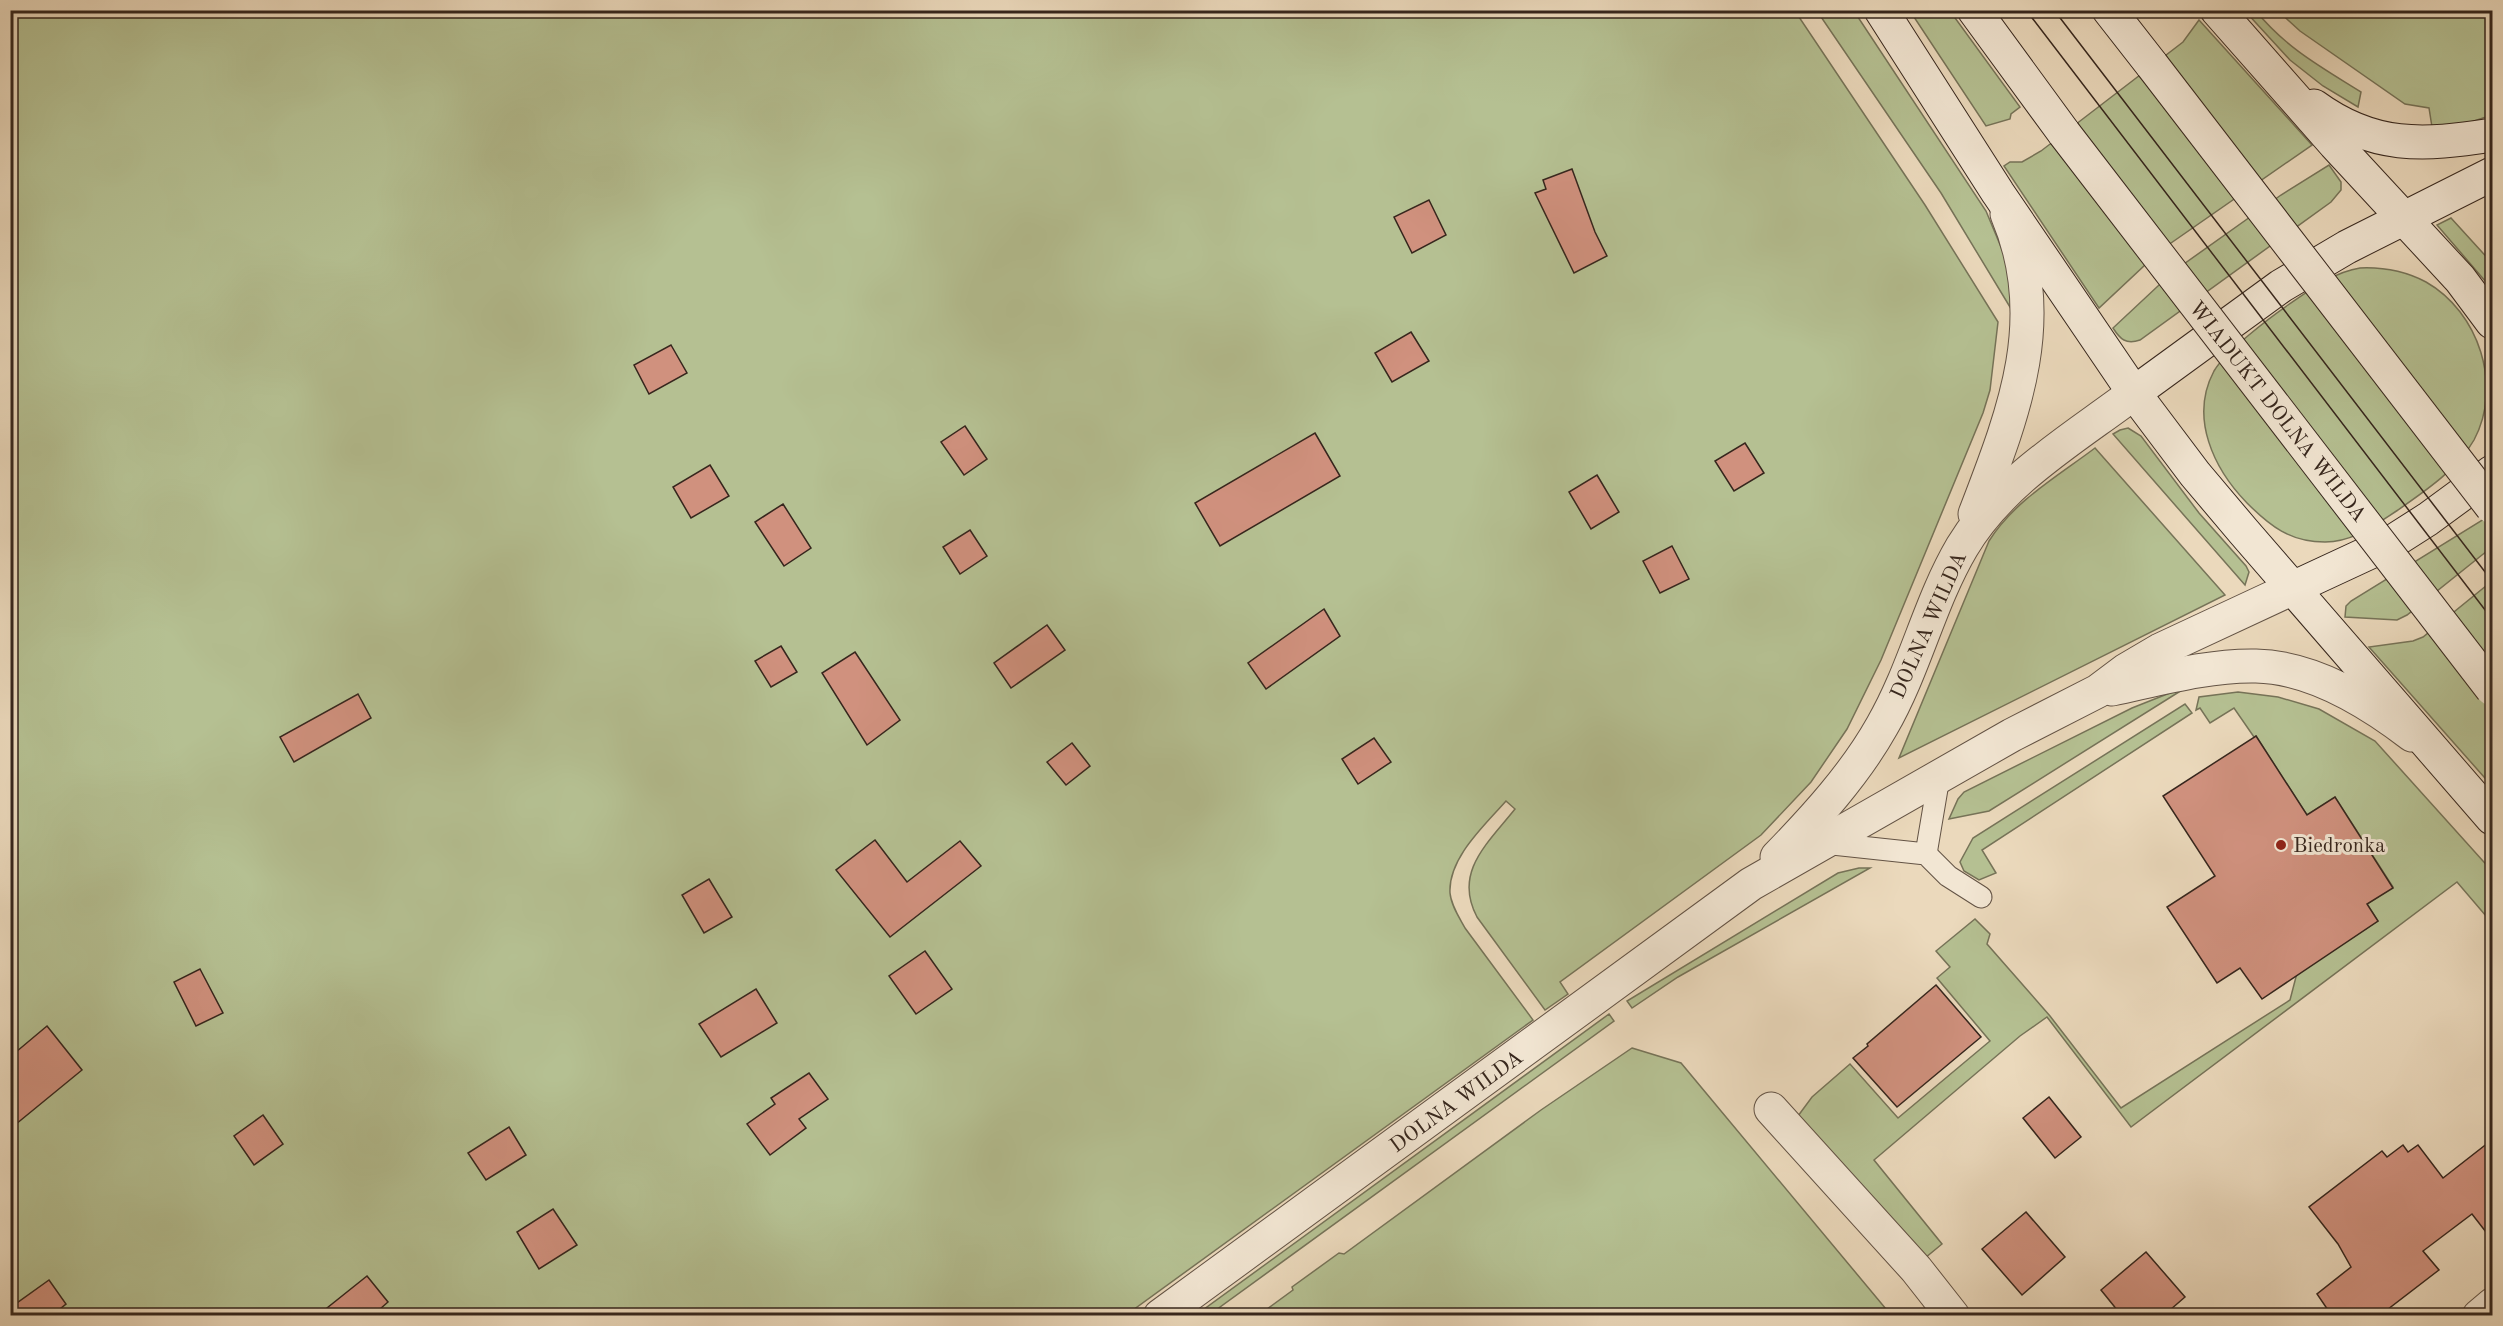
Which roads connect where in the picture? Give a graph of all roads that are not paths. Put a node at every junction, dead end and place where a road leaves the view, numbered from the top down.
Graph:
1 (1881, 10) edge
2 (1974, 10) edge
3 (2109, 10) edge
4 (2217, 10) edge
5 (2273, 74) junction
6 (2493, 135) edge
7 (2493, 174) edge
8 (1998, 193) junction
9 (2404, 219) junction
10 (2493, 322) edge
11 (2134, 393) junction
12 (2493, 472) edge
13 (2493, 507) edge
14 (1962, 547) junction
15 (2292, 588) junction
16 (2493, 689) edge
17 (2098, 691) junction
18 (2436, 754) junction
19 (1939, 777) junction
20 (2493, 818) edge
21 (1822, 843) junction
22 (1926, 854) junction
23 (1751, 884) junction
24 (1981, 897) dead end
25 (1771, 1109) dead end
26 (2493, 1305) edge
27 (1160, 1316) edge
28 (1953, 1316) edge
29 (2479, 1316) edge

1 - 8 main road
2 - 16 main road, WIADUKT DOLNA WILDA, bridge
3 - 13 main road, bridge
4 - 5 main road
5 - 6 main road
5 - 9 main road
7 - 9 main road
8 - 11 main road
8 - 14 main road
9 - 10 main road
9 - 11 main road, DOLNA WILDA
11 - 14 main road, DOLNA WILDA
11 - 15 main road
12 - 15 main road, DOLNA WILDA
14 - 23 main road, DOLNA WILDA
15 - 17 main road, DOLNA WILDA
15 - 18 main road
17 - 18 main road
17 - 19 main road, DOLNA WILDA
18 - 20 main road
19 - 21 main road, DOLNA WILDA
19 - 22 lane
21 - 22 lane
21 - 23 main road, DOLNA WILDA
22 - 24 lane
23 - 27 main road, DOLNA WILDA
25 - 28 main road
26 - 29 main road

